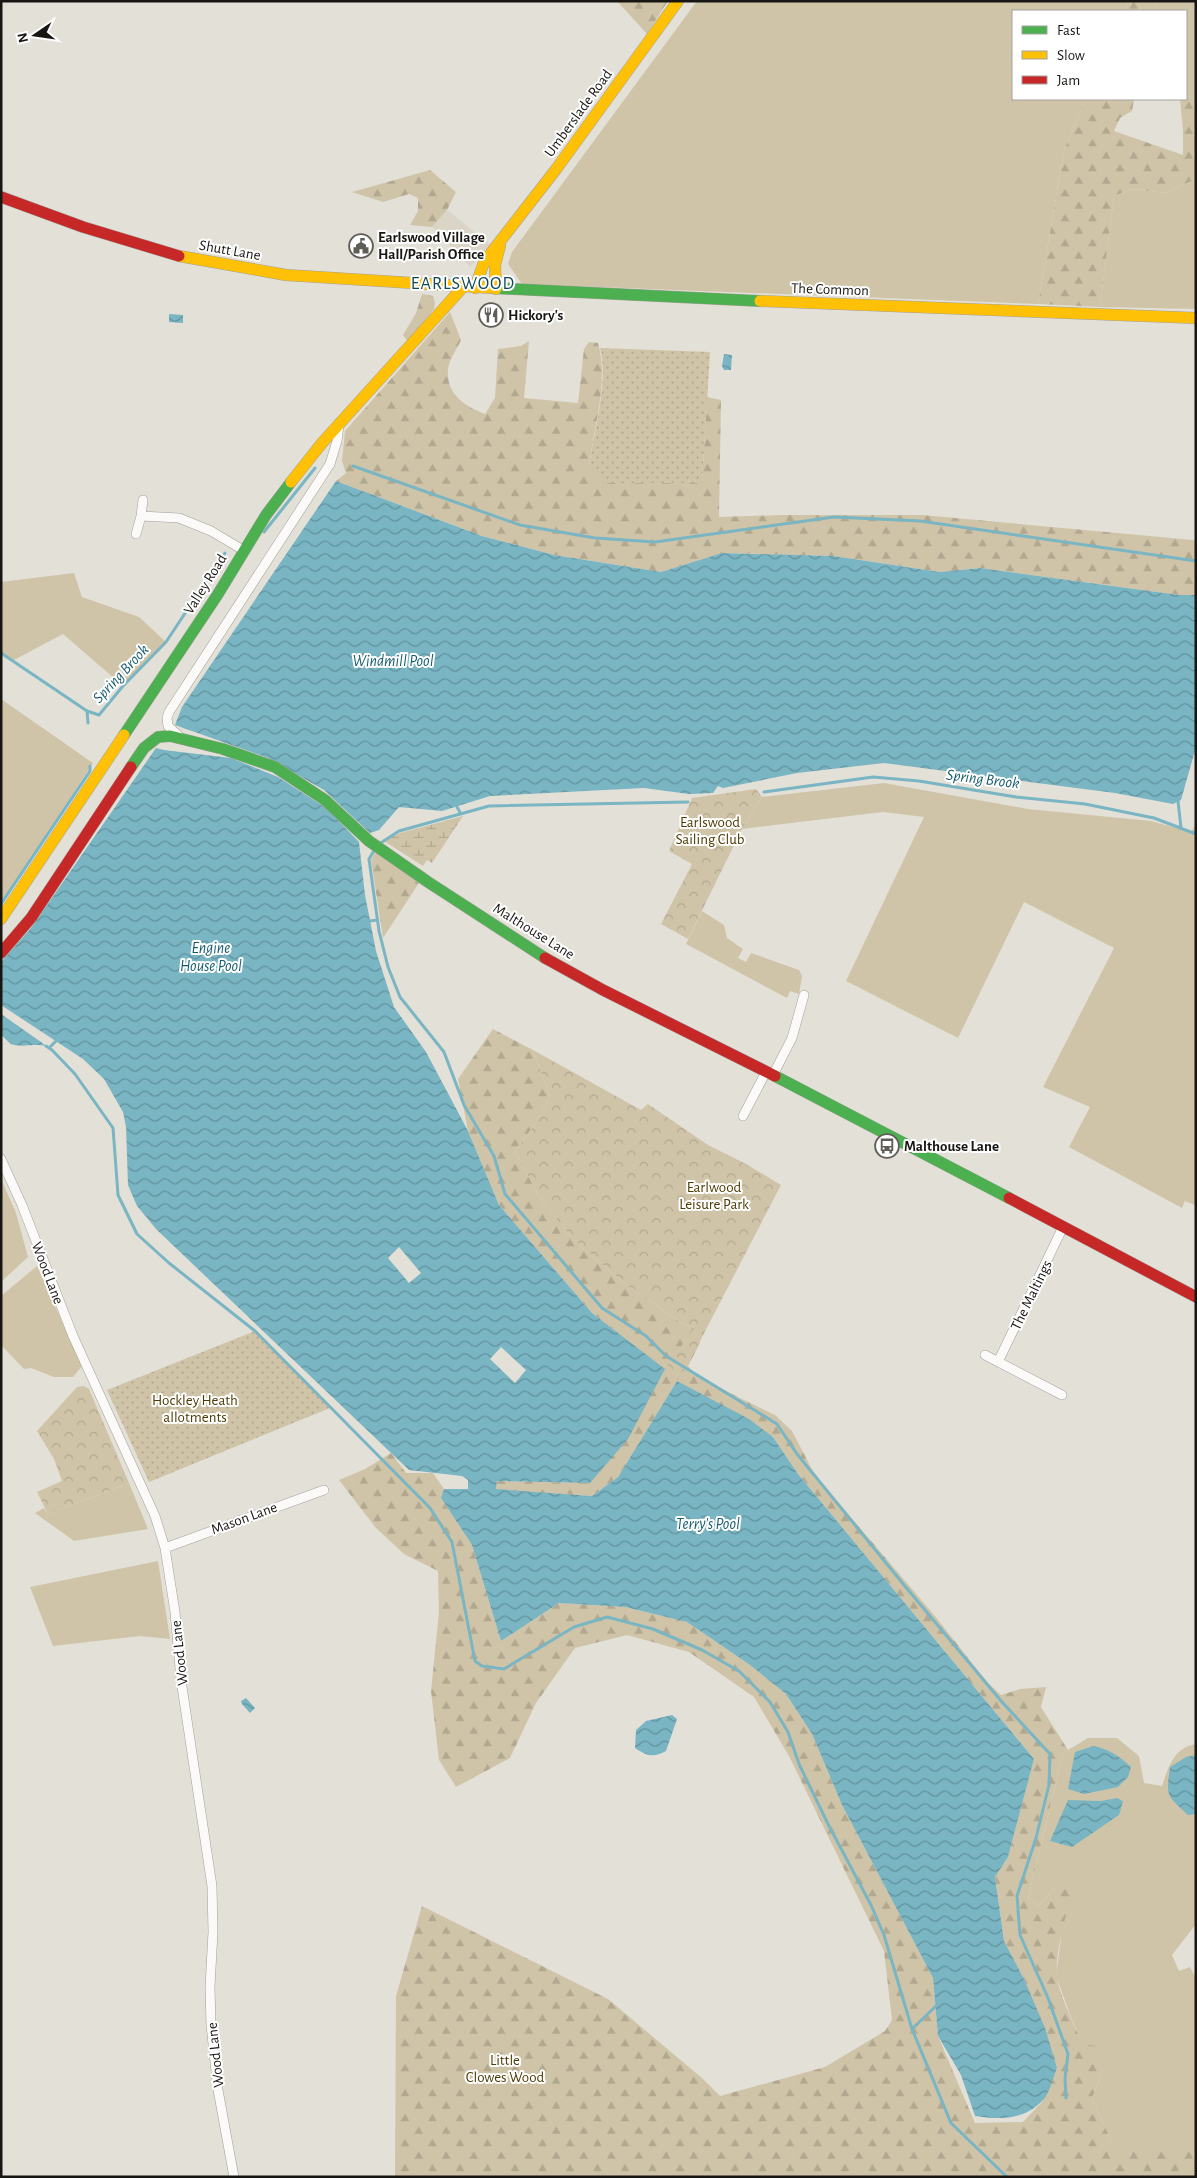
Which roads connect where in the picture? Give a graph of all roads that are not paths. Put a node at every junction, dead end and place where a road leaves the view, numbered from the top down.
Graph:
1 (678, 1) edge
2 (1, 197) edge
3 (502, 241) junction
4 (463, 287) junction
5 (475, 288) junction
6 (496, 289) junction
7 (1196, 318) edge
8 (339, 425) junction
9 (143, 500) dead end
10 (141, 516) junction
11 (136, 534) dead end
12 (243, 550) junction
13 (182, 738) junction
14 (1, 919) edge
15 (1, 953) edge
16 (804, 995) dead end
17 (770, 1073) junction
18 (743, 1116) dead end
19 (1, 1159) edge
20 (1063, 1227) junction
21 (1196, 1297) edge
22 (985, 1355) dead end
23 (998, 1362) junction
24 (1062, 1395) dead end
25 (324, 1490) dead end
26 (165, 1548) junction
27 (234, 2177) edge

1 - 3 street, Umberslade Road
2 - 4 street, Shutt Lane
3 - 5 street, Umberslade Road
3 - 6 street, Umberslade Road
4 - 5 street, The Common
4 - 8 street, Valley Road
5 - 6 street, The Common
6 - 7 street, The Common
8 - 12 street, Valley Road
8 - 13 street
9 - 10 street
10 - 11 street
10 - 12 street
12 - 14 street, Valley Road
13 - 15 street, Malthouse Lane
13 - 17 street, Malthouse Lane
16 - 17 street
17 - 18 street
17 - 20 street, Malthouse Lane
19 - 26 street, Wood Lane
20 - 21 street, Malthouse Lane
20 - 23 street, The Maltings
22 - 23 street
23 - 24 street
25 - 26 street, Mason Lane
26 - 27 street, Wood Lane

